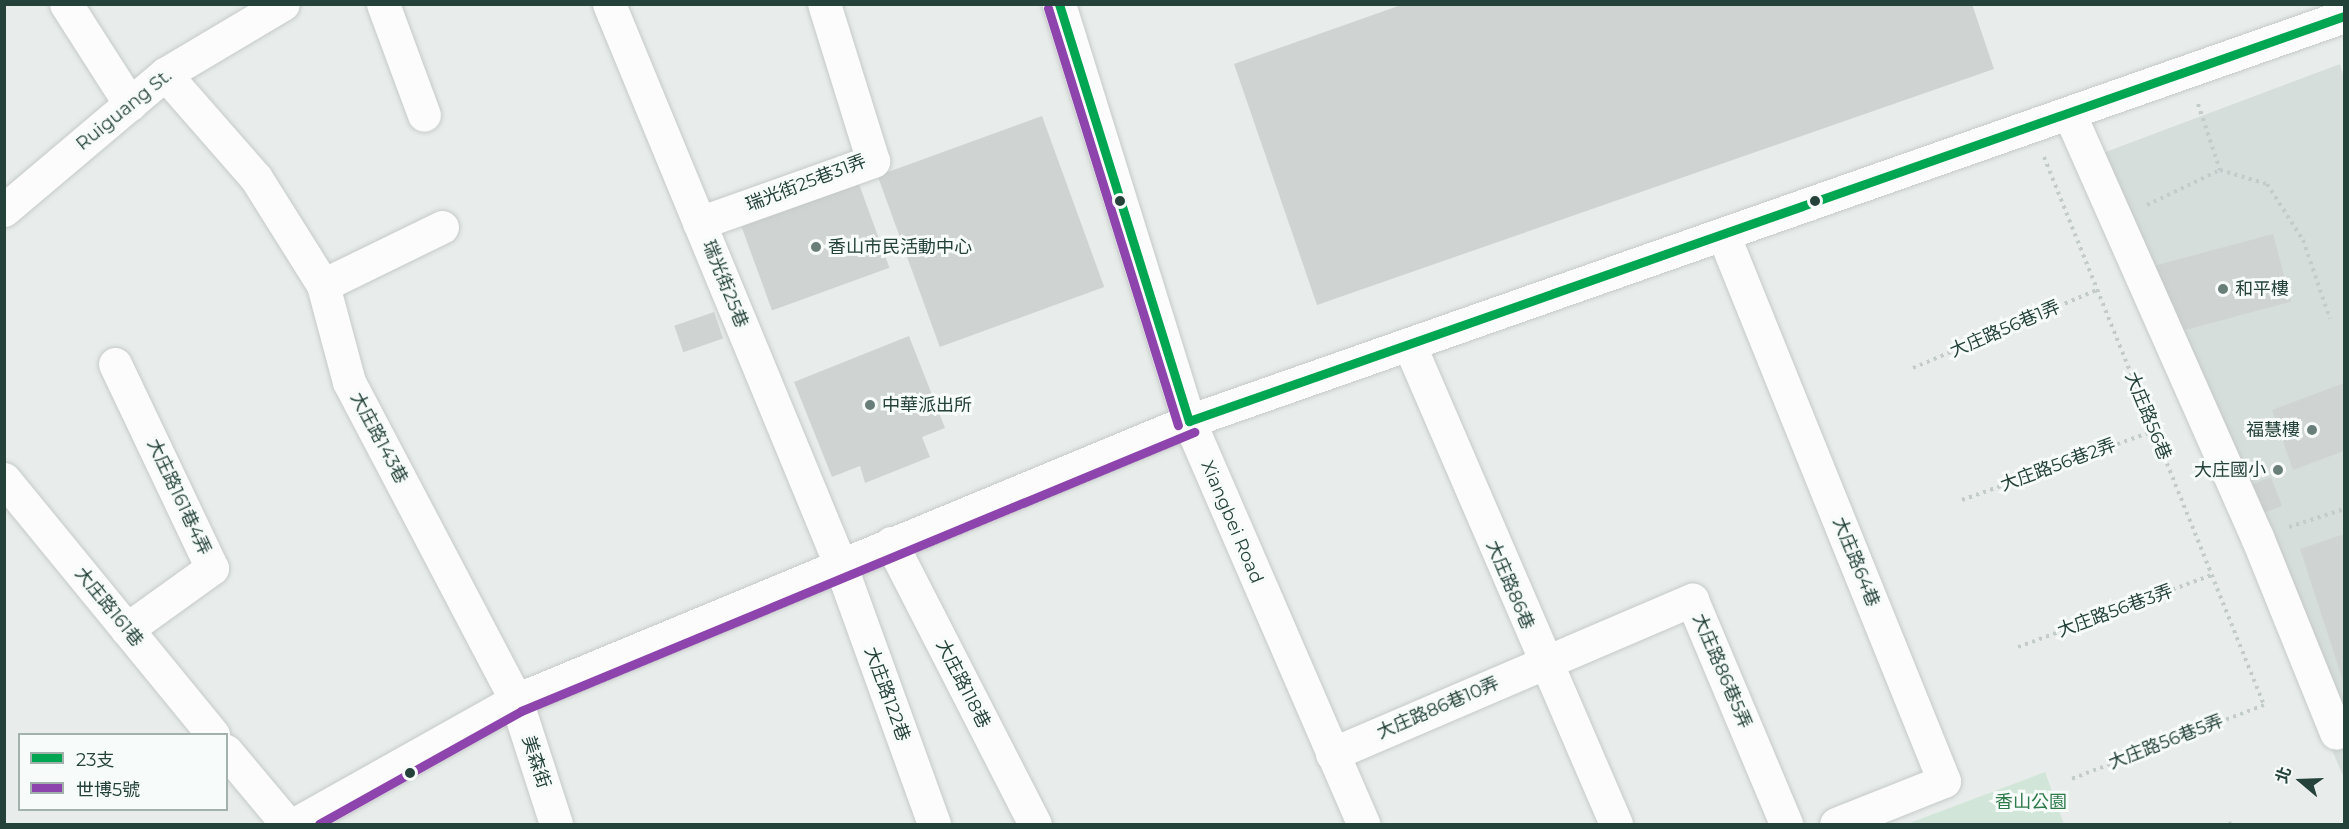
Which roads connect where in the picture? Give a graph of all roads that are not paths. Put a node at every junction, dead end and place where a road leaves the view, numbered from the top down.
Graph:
1 (66, 4) edge
2 (283, 4) edge
3 (383, 4) edge
4 (609, 4) edge
5 (824, 4) edge
6 (1059, 4) edge
7 (2344, 16) edge
8 (165, 74) junction
9 (130, 104) junction
10 (2069, 113) junction
11 (424, 115) dead end
12 (4, 210) edge
13 (699, 223) junction
14 (442, 227) dead end
15 (1723, 234) junction
16 (323, 285) junction
17 (1409, 344) junction
18 (115, 364) dead end
19 (1189, 421) junction
20 (4, 479) edge
21 (891, 543) junction
22 (840, 564) junction
23 (127, 629) junction
24 (1543, 663) junction
25 (516, 700) junction
26 (211, 733) edge
27 (2336, 733) dead end
28 (228, 753) edge
29 (1332, 754) junction
30 (287, 825) edge
31 (295, 825) edge
32 (556, 825) edge
33 (934, 825) edge
34 (1035, 825) edge
35 (1363, 825) edge
36 (1616, 825) edge
37 (1786, 825) edge
38 (1836, 825) edge

1 - 9 street
2 - 8 street, Ruiguang St.
3 - 11 street
4 - 13 street, 瑞光街25巷
5 - 13 street, 瑞光街25巷31弄
6 - 19 street, Xiangbei Road
7 - 10 street
8 - 9 street, Ruiguang St.
8 - 16 street, 大庄路143巷
9 - 12 street, Ruiguang St.
10 - 15 street
10 - 27 street
13 - 22 street, 瑞光街25巷
14 - 16 street
15 - 17 street
15 - 38 street, 大庄路64巷
16 - 25 street, 大庄路143巷
17 - 19 street
17 - 24 street, 大庄路86巷
18 - 23 street, 大庄路161巷4弄
19 - 21 street
19 - 29 street, Xiangbei Road
20 - 23 street, 大庄路161巷
21 - 22 street
21 - 34 street, 大庄路118巷
22 - 25 street
22 - 33 street, 大庄路122巷
23 - 26 street, 大庄路161巷
24 - 29 street, 大庄路86巷10弄
24 - 36 street, 大庄路86巷
24 - 37 street, 大庄路86巷5弄
25 - 31 street
25 - 32 street, 美森街
28 - 30 street
29 - 35 street, Xiangbei Road

